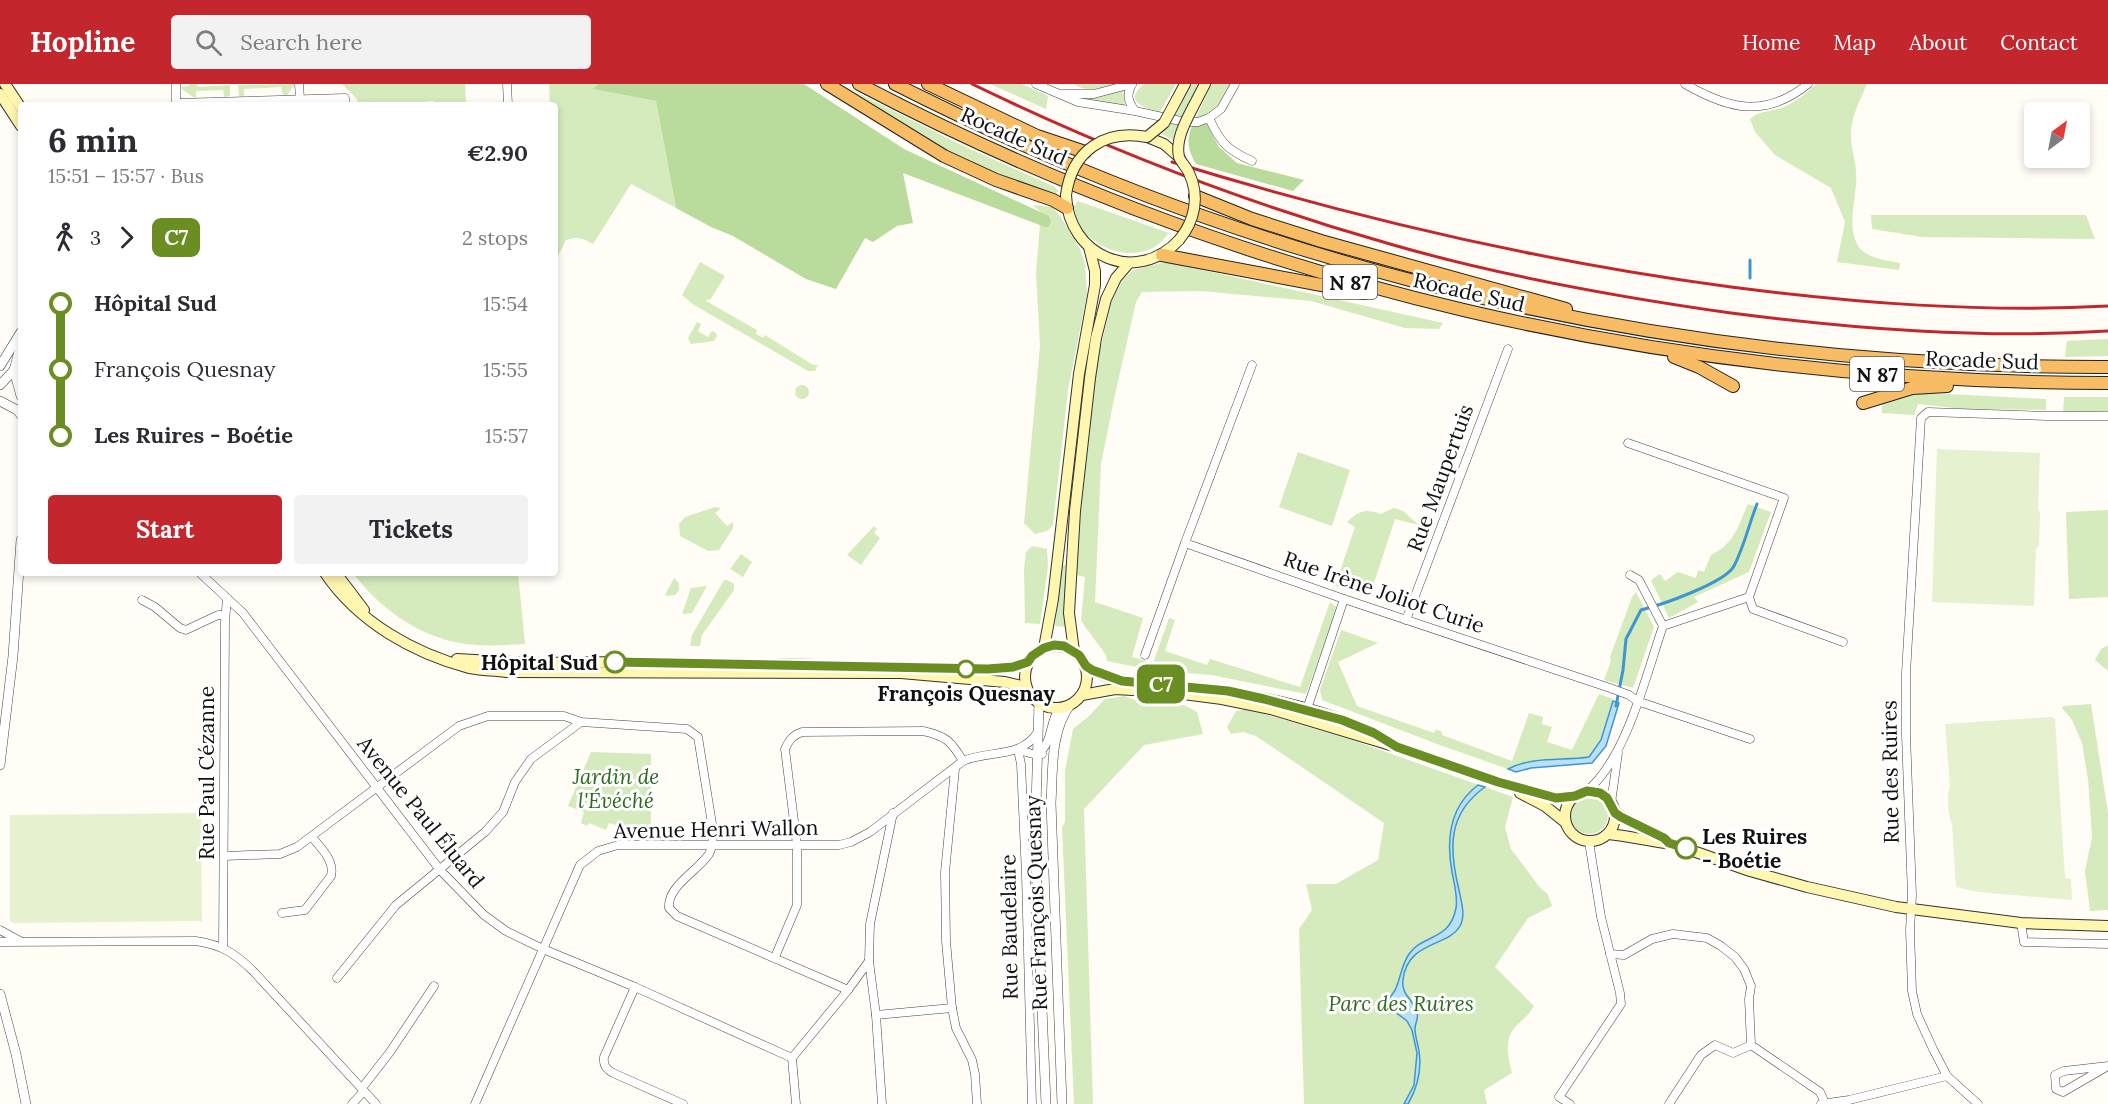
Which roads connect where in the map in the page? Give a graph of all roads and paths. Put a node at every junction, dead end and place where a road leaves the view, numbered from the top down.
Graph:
1 (5, 84) edge
2 (176, 84) edge
3 (299, 84) edge
4 (507, 84) edge
5 (827, 84) edge
6 (859, 84) edge
7 (895, 84) edge
8 (928, 84) edge
9 (1036, 84) edge
10 (1132, 84) edge
11 (1185, 84) edge
12 (1205, 84) edge
13 (1235, 84) edge
14 (1686, 84) edge
15 (1808, 84) edge
16 (0, 94) edge
17 (1057, 94) junction
18 (300, 99) junction
19 (176, 102) edge
20 (226, 102) edge
21 (345, 102) edge
22 (508, 102) edge
23 (0, 103) edge
24 (18, 104) edge
25 (1135, 111) junction
26 (1209, 118) junction
27 (18, 121) edge
28 (18, 130) edge
29 (1148, 137) junction
30 (1085, 152) junction
31 (1179, 158) junction
32 (1252, 161) dead end
33 (1195, 196) junction
34 (1067, 208) junction
35 (1089, 247) junction
36 (1162, 255) junction
37 (1129, 262) junction
38 (1478, 315) junction
39 (1654, 332) junction
40 (18, 337) edge
41 (1647, 348) junction
42 (1508, 349) dead end
43 (1252, 365) dead end
44 (0, 366) edge
45 (2108, 367) edge
46 (0, 371) edge
47 (18, 371) edge
48 (2073, 383) junction
49 (2108, 383) edge
50 (0, 385) edge
51 (1733, 386) dead end
52 (0, 401) edge
53 (1863, 403) dead end
54 (18, 411) edge
55 (2108, 416) edge
56 (1628, 443) dead end
57 (1185, 543) junction
58 (1630, 575) dead end
59 (19, 576) edge
60 (203, 576) edge
61 (327, 576) edge
62 (338, 576) edge
63 (1749, 597) junction
64 (227, 598) junction
65 (1344, 599) junction
66 (141, 600) dead end
67 (225, 615) junction
68 (1406, 620) junction
69 (1663, 626) junction
70 (384, 630) junction
71 (1843, 642) dead end
72 (1044, 648) junction
73 (1074, 651) junction
74 (1145, 655) dead end
75 (442, 658) junction
76 (1028, 662) junction
77 (1086, 666) junction
78 (1026, 687) junction
79 (1082, 695) junction
80 (1637, 701) junction
81 (1039, 703) junction
82 (1065, 707) junction
83 (1305, 714) junction
84 (581, 722) junction
85 (1038, 732) junction
86 (1750, 739) dead end
87 (1056, 746) junction
88 (1024, 748) junction
89 (1619, 749) junction
90 (1037, 755) junction
91 (963, 761) junction
92 (0, 765) edge
93 (955, 769) junction
94 (1498, 782) junction
95 (377, 787) junction
96 (1587, 791) junction
97 (1575, 796) junction
98 (1613, 808) junction
99 (893, 813) junction
100 (1565, 822) junction
101 (1608, 834) junction
102 (312, 837) junction
103 (1589, 842) junction
104 (1669, 843) junction
105 (712, 844) junction
106 (797, 845) junction
107 (224, 856) junction
108 (440, 870) junction
109 (1911, 908) junction
110 (282, 913) dead end
111 (2021, 923) junction
112 (2108, 926) edge
113 (0, 930) edge
114 (0, 942) edge
115 (24, 942) junction
116 (2108, 944) edge
117 (223, 948) junction
118 (543, 949) junction
119 (1610, 954) junction
120 (775, 957) junction
121 (869, 961) junction
122 (337, 978) dead end
123 (434, 986) dead end
124 (635, 987) junction
125 (848, 990) junction
126 (0, 994) edge
127 (952, 1008) junction
128 (876, 1015) junction
129 (1751, 1045) junction
130 (792, 1058) junction
131 (2108, 1066) edge
132 (1947, 1076) junction
133 (363, 1090) junction
134 (26, 1104) edge
135 (352, 1104) edge
136 (376, 1104) edge
137 (476, 1104) edge
138 (683, 1104) edge
139 (796, 1104) edge
140 (882, 1104) edge
141 (976, 1104) edge
142 (1032, 1104) edge
143 (1046, 1104) edge
144 (1062, 1104) edge
145 (1570, 1104) edge
146 (1669, 1104) edge
147 (1823, 1104) edge
148 (1978, 1104) edge

1 - 24 main road
2 - 19 street
3 - 18 street
4 - 22 street
5 - 34 highway
6 - 38 highway, Rocade Sud / N 87
7 - 39 highway, Rocade Sud / N 87
8 - 30 highway
9 - 17 street
10 - 17 street
10 - 25 street
11 - 29 main road, bridge
12 - 31 main road, bridge
13 - 26 street
14 - 15 street
16 - 27 main road
17 - 25 street
18 - 20 street
18 - 21 street
23 - 28 street
25 - 26 street
26 - 32 street
29 - 30 main road, bridge
29 - 31 main road
30 - 34 main road, bridge
31 - 33 main road, bridge
33 - 36 main road, bridge
33 - 39 highway
34 - 35 main road
35 - 37 main road
35 - 72 main road
36 - 37 main road
36 - 38 highway
37 - 73 main road
38 - 41 highway, Rocade Sud / N 87
39 - 45 highway, Rocade Sud / N 87
40 - 44 street
41 - 48 highway, Rocade Sud / N 87
41 - 51 highway
42 - 68 street, Rue Maupertuis
43 - 57 street
46 - 47 street
47 - 50 street
48 - 49 highway, Rocade Sud / N 87
48 - 53 highway, N 87
52 - 54 street
55 - 109 street, Rue des Ruires
56 - 63 street
57 - 65 street, Rue Irène Joliot Curie
57 - 74 street
58 - 69 street
59 - 92 street
60 - 64 street, Avenue Paul Éluard
61 - 70 main road
62 - 70 main road
63 - 69 street
63 - 71 street
64 - 67 street, Rue Paul Cézanne
64 - 95 street, Avenue Paul Éluard
65 - 68 street, Rue Irène Joliot Curie
65 - 83 street
66 - 67 street
67 - 107 street, Rue Paul Cézanne
68 - 80 street, Rue Irène Joliot Curie
69 - 80 street
70 - 75 main road
72 - 73 main road
72 - 76 main road
73 - 77 main road
75 - 76 main road
75 - 78 main road
76 - 78 main road
77 - 79 main road
77 - 83 main road
78 - 81 main road
79 - 82 main road, Rue François Quesnay
79 - 83 main road
80 - 86 street, Rue Irène Joliot Curie
80 - 89 street
81 - 82 main road
81 - 85 street, Rue François Quesnay
82 - 87 street, Rue François Quesnay
82 - 90 street
83 - 94 main road
84 - 95 street
84 - 105 street
84 - 108 street
85 - 88 street
85 - 90 street, Rue François Quesnay
87 - 90 street
87 - 144 street, Rue François Quesnay
88 - 90 street
88 - 91 street
88 - 142 street, Rue Baudelaire
89 - 96 street
89 - 98 street
90 - 143 street, Rue François Quesnay
91 - 93 street, Avenue Henri Wallon
91 - 106 street
93 - 99 street, Avenue Henri Wallon
93 - 127 street
94 - 97 main road
94 - 100 main road
95 - 102 street
95 - 108 street, Avenue Paul Éluard
96 - 97 main road
96 - 98 main road
97 - 100 main road
98 - 101 main road
98 - 104 main road
99 - 106 street, Avenue Henri Wallon
99 - 121 street
100 - 103 main road
101 - 103 main road
101 - 104 main road
102 - 107 street
102 - 110 street
103 - 119 street
104 - 109 main road
105 - 106 street, Avenue Henri Wallon
105 - 118 street, Avenue Henri Wallon
105 - 120 street
106 - 120 street
107 - 117 street, Rue Paul Cézanne
108 - 118 street, Avenue Paul Éluard
108 - 122 street
109 - 111 main road
109 - 132 street, Rue des Ruires
111 - 112 main road
111 - 116 street
113 - 115 street
114 - 115 street
115 - 117 street
117 - 133 street
118 - 124 street, Avenue Paul Éluard
118 - 137 street, Avenue Henri Wallon
119 - 129 street
119 - 145 street
120 - 125 street
121 - 125 street
121 - 128 street
123 - 133 street
124 - 130 street, Avenue Paul Éluard
124 - 138 street
125 - 130 street
126 - 134 street
127 - 128 street
127 - 141 street
128 - 140 street
129 - 146 street
129 - 147 street
130 - 139 street
131 - 131 street
132 - 147 street
132 - 148 street, Rue des Ruires
133 - 135 street
133 - 136 street

